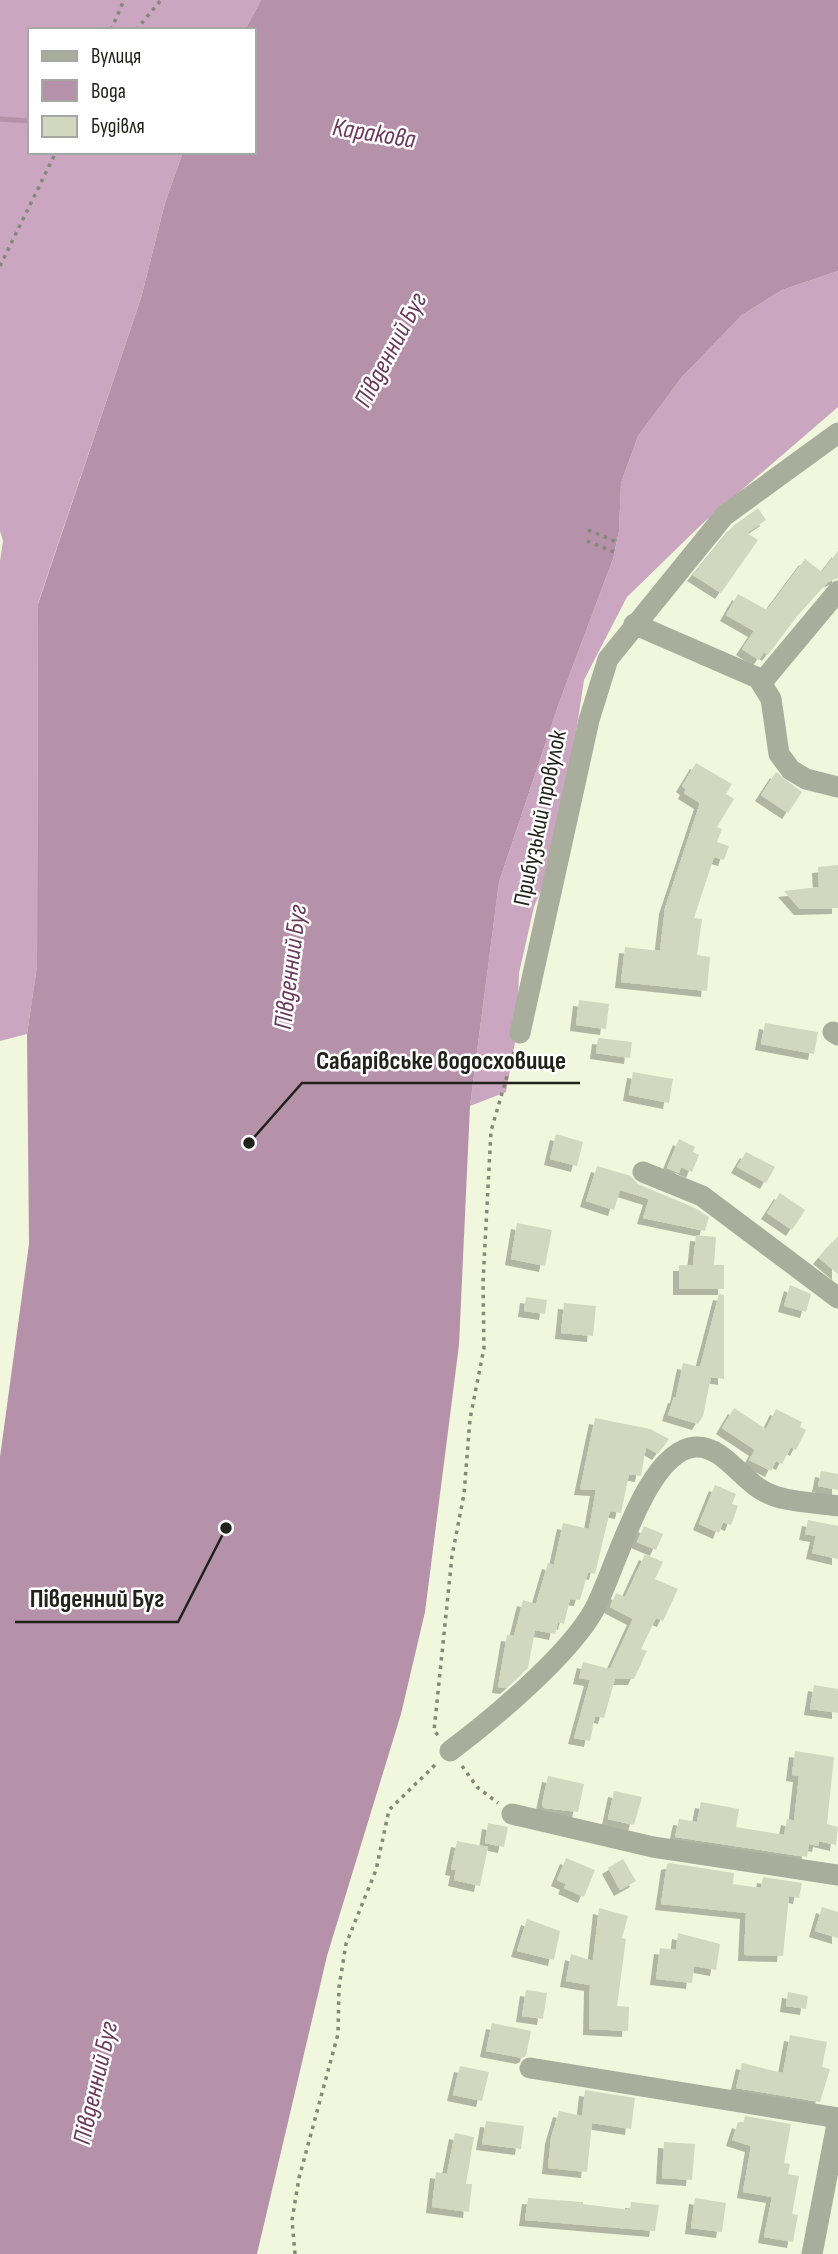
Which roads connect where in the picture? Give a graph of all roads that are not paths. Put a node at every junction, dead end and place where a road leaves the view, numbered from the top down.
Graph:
1 (838, 433) edge
2 (838, 591) edge
3 (634, 624) junction
4 (762, 682) junction
5 (838, 787) edge
6 (520, 1033) road end
7 (643, 1172) dead end
8 (838, 1298) edge
9 (838, 1506) edge
10 (450, 1751) road end
11 (512, 1814) road end
12 (838, 1875) edge
13 (530, 2068) dead end
14 (838, 2119) edge
15 (812, 2254) edge

1 - 3 street, Прибузький провулок
2 - 4 street
3 - 4 street
3 - 6 street, Прибузький провулок
4 - 5 street
7 - 8 street
9 - 10 street
11 - 12 street
13 - 14 street
14 - 15 street

